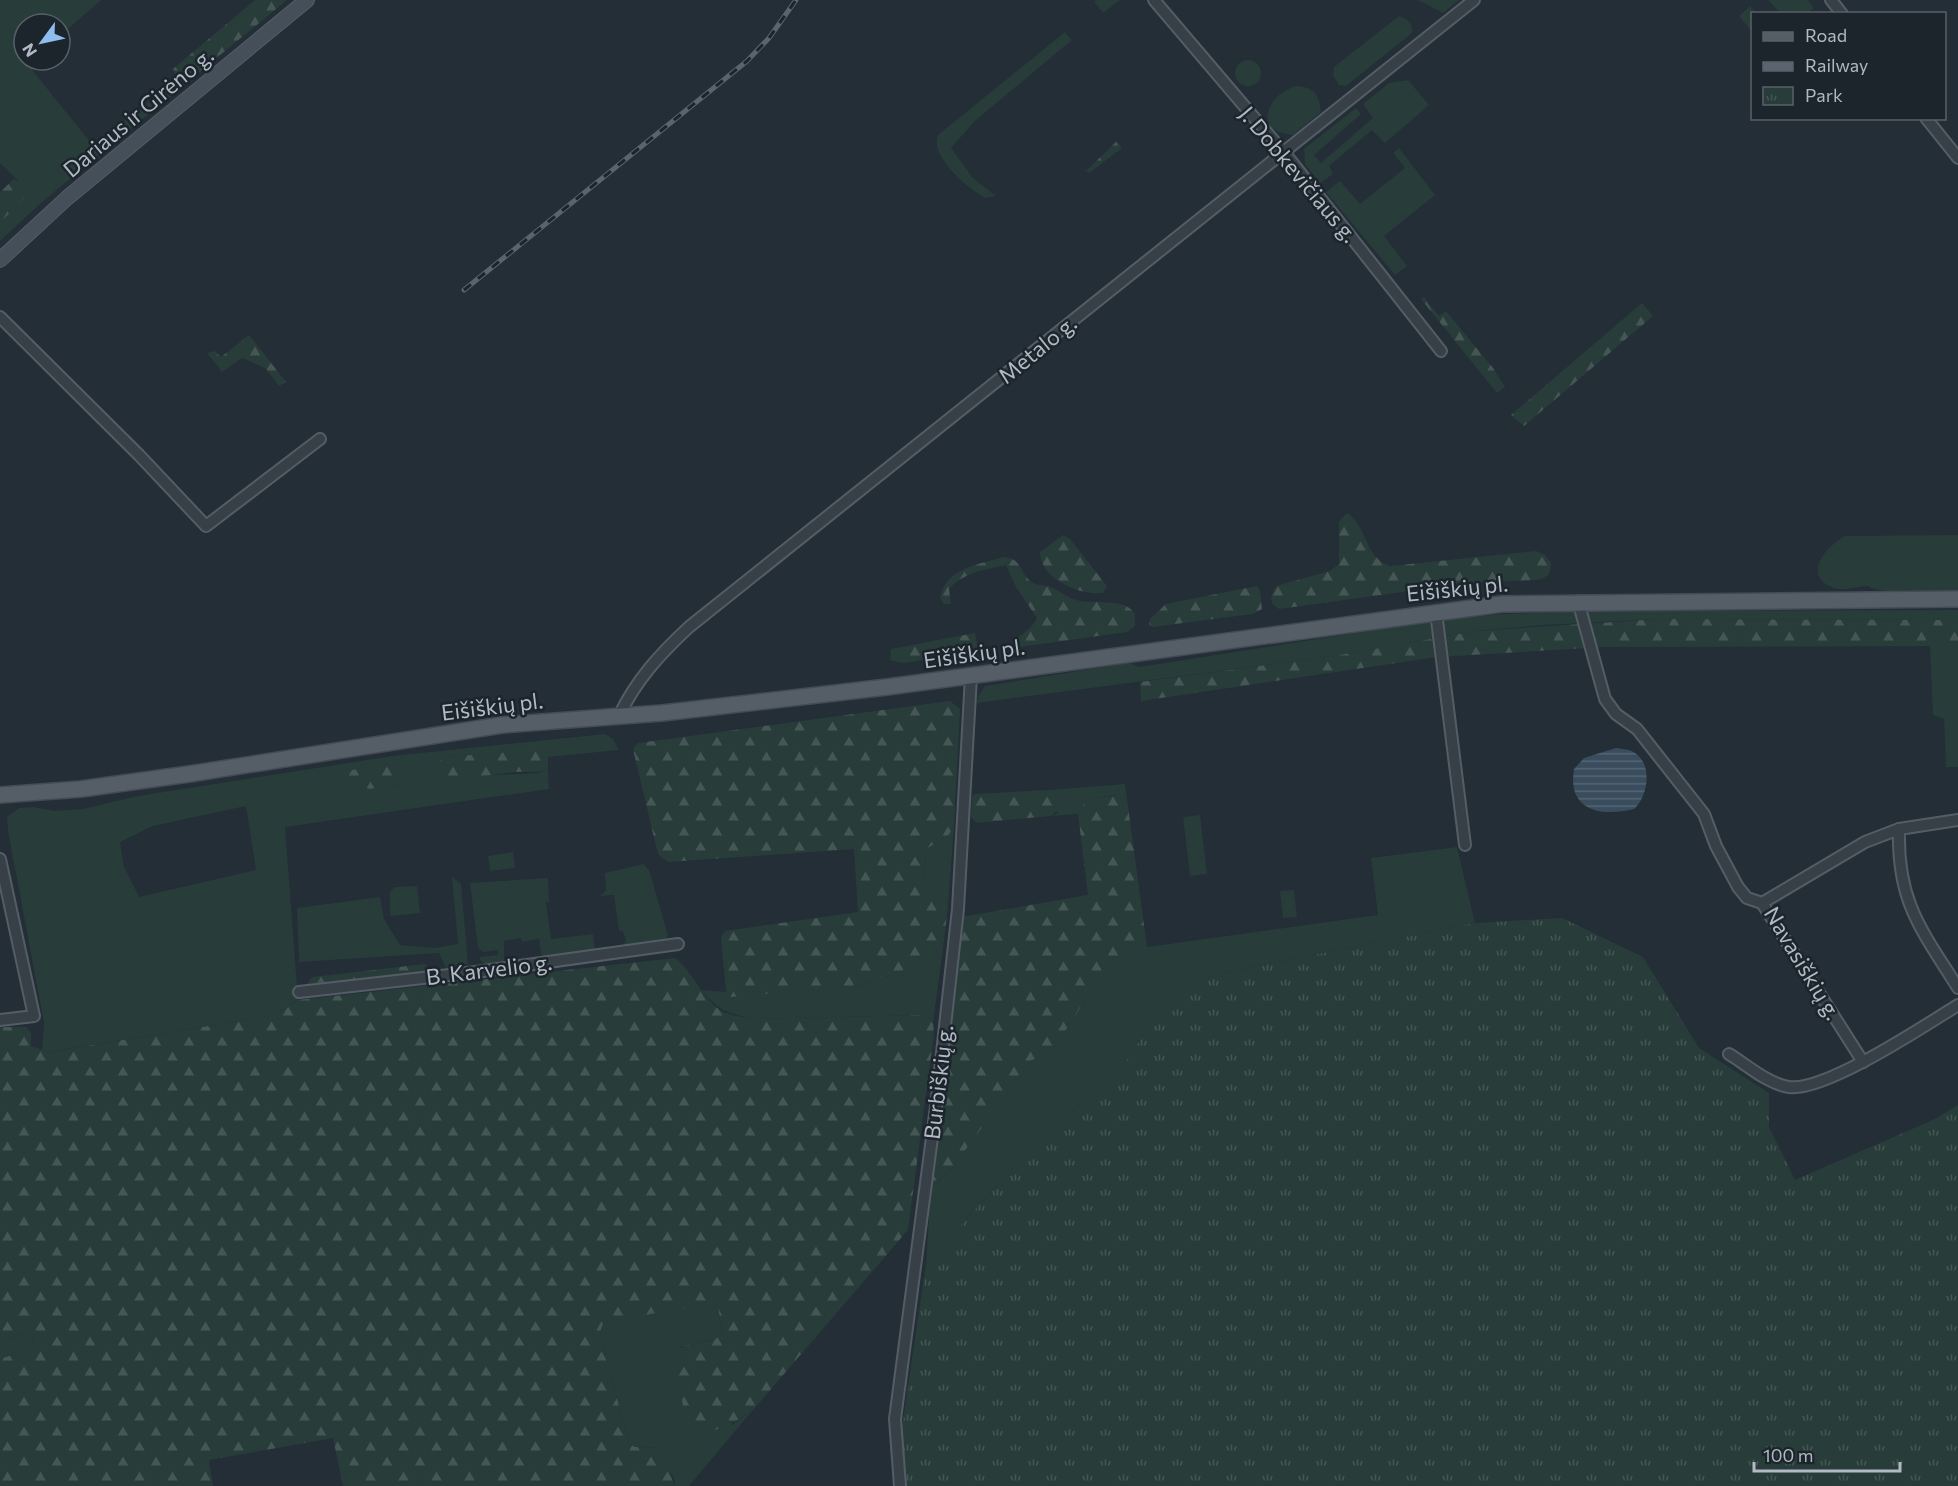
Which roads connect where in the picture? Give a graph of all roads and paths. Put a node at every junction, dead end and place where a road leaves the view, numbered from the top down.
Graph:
1 (307, 0) edge
2 (1154, 0) edge
3 (1474, 0) edge
4 (1831, 0) edge
5 (1840, 12) edge
6 (1928, 120) edge
7 (1284, 154) junction
8 (1958, 158) edge
9 (0, 260) edge
10 (0, 317) edge
11 (1442, 351) dead end
12 (320, 439) dead end
13 (1958, 599) edge
14 (1578, 602) junction
15 (1436, 612) junction
16 (971, 676) junction
17 (619, 716) junction
18 (0, 795) edge
19 (1958, 820) edge
20 (1899, 829) junction
21 (1465, 845) dead end
22 (0, 859) edge
23 (1762, 903) junction
24 (678, 944) dead end
25 (1958, 988) edge
26 (298, 992) dead end
27 (1958, 1005) edge
28 (0, 1020) edge
29 (1729, 1054) dead end
30 (1863, 1062) junction
31 (900, 1486) edge

1 - 9 main road, Dariaus ir Girėno g.
2 - 7 street, J. Dobkevičiaus g.
3 - 7 street, Metalo g.
4 - 5 street
6 - 8 street
7 - 11 street, J. Dobkevičiaus g.
7 - 17 street, Metalo g.
10 - 12 street
13 - 14 main road, Eišiškių pl.
14 - 15 main road, Eišiškių pl.
14 - 23 street
15 - 16 main road, Eišiškių pl.
15 - 21 street
16 - 17 main road, Eišiškių pl.
16 - 31 street, Burbiškių g.
17 - 18 main road, Eišiškių pl.
19 - 20 street, Navasiškių g.
20 - 23 street, Navasiškių g.
20 - 25 street
22 - 28 street
23 - 30 street, Navasiškių g.
24 - 26 street, B. Karvelio g.
27 - 30 street
29 - 30 street

